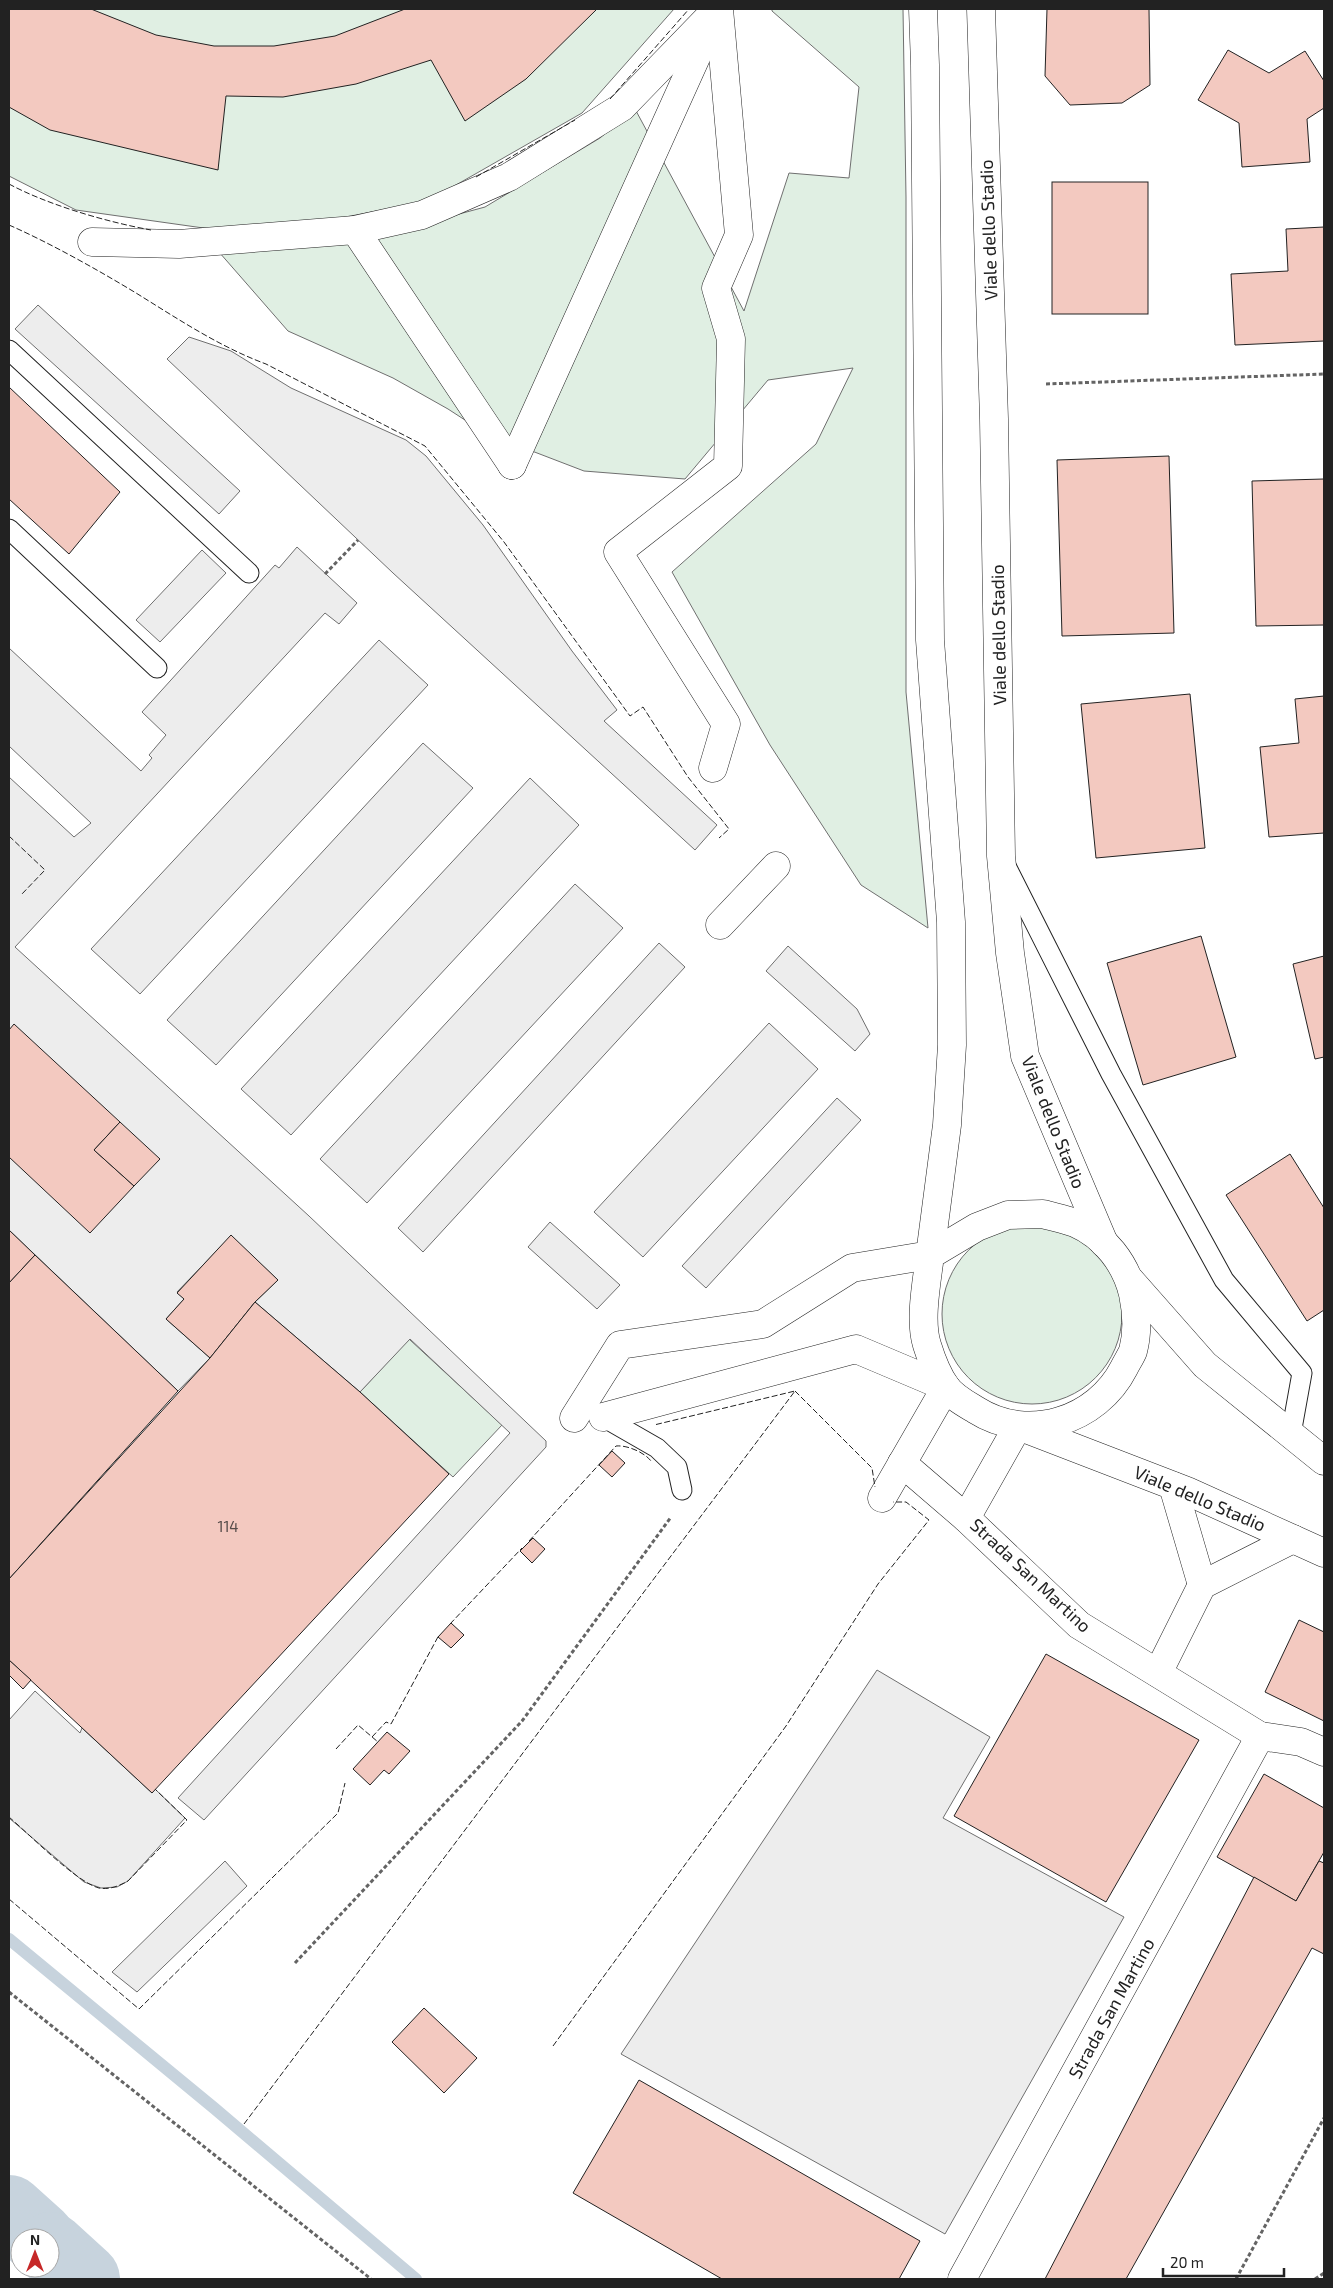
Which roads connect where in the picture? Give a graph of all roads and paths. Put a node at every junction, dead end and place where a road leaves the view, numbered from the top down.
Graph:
1 (718, 9) edge
2 (923, 9) edge
3 (981, 9) edge
4 (355, 230) junction
5 (92, 242) dead end
6 (9, 350) edge
7 (1324, 374) edge
8 (1046, 384) dead end
9 (9, 529) edge
10 (358, 540) dead end
11 (249, 573) dead end
12 (326, 574) dead end
13 (158, 668) dead end
14 (713, 768) dead end
15 (1001, 856) junction
16 (776, 866) dead end
17 (720, 925) dead end
18 (1104, 1243) junction
19 (930, 1255) junction
20 (1129, 1279) junction
21 (946, 1387) junction
22 (603, 1417) joint
23 (574, 1418) dead end
24 (1018, 1426) junction
25 (1291, 1434) junction
26 (1324, 1460) edge
27 (902, 1463) junction
28 (1173, 1486) junction
29 (682, 1490) joint
30 (882, 1498) dead end
31 (966, 1518) junction
32 (1293, 1539) junction
33 (1324, 1553) edge
34 (1202, 1585) junction
35 (1158, 1673) junction
36 (1260, 1736) junction
37 (1324, 1752) edge
38 (295, 1963) dead end
39 (9, 1992) edge
40 (1324, 2118) edge
41 (1324, 2272) edge
42 (371, 2279) edge
43 (962, 2279) edge
44 (1236, 2279) edge
45 (1315, 2279) edge

1 - 4 street
1 - 4 street
1 - 14 street
2 - 19 street
3 - 15 street, Viale dello Stadio
4 - 5 street
6 - 11 lane
7 - 8 path
9 - 13 lane
10 - 12 path
15 - 18 street, Viale dello Stadio
15 - 25 lane
16 - 17 street
18 - 19 street
18 - 20 street
19 - 21 street
19 - 23 street
20 - 24 street
20 - 25 street
21 - 22 street
21 - 24 street
21 - 27 street
22 - 29 lane
24 - 28 street, Viale dello Stadio
24 - 31 street, Strada San Martino
25 - 26 street
27 - 30 street
27 - 31 street
28 - 32 street, Viale dello Stadio
28 - 34 street
29 - 38 path
31 - 35 street, Strada San Martino
32 - 33 street, Viale dello Stadio
32 - 34 street
34 - 35 street
35 - 36 street, Strada San Martino
36 - 37 street, Strada San Martino
36 - 43 street, Strada San Martino
39 - 42 path
40 - 44 path
41 - 45 path

